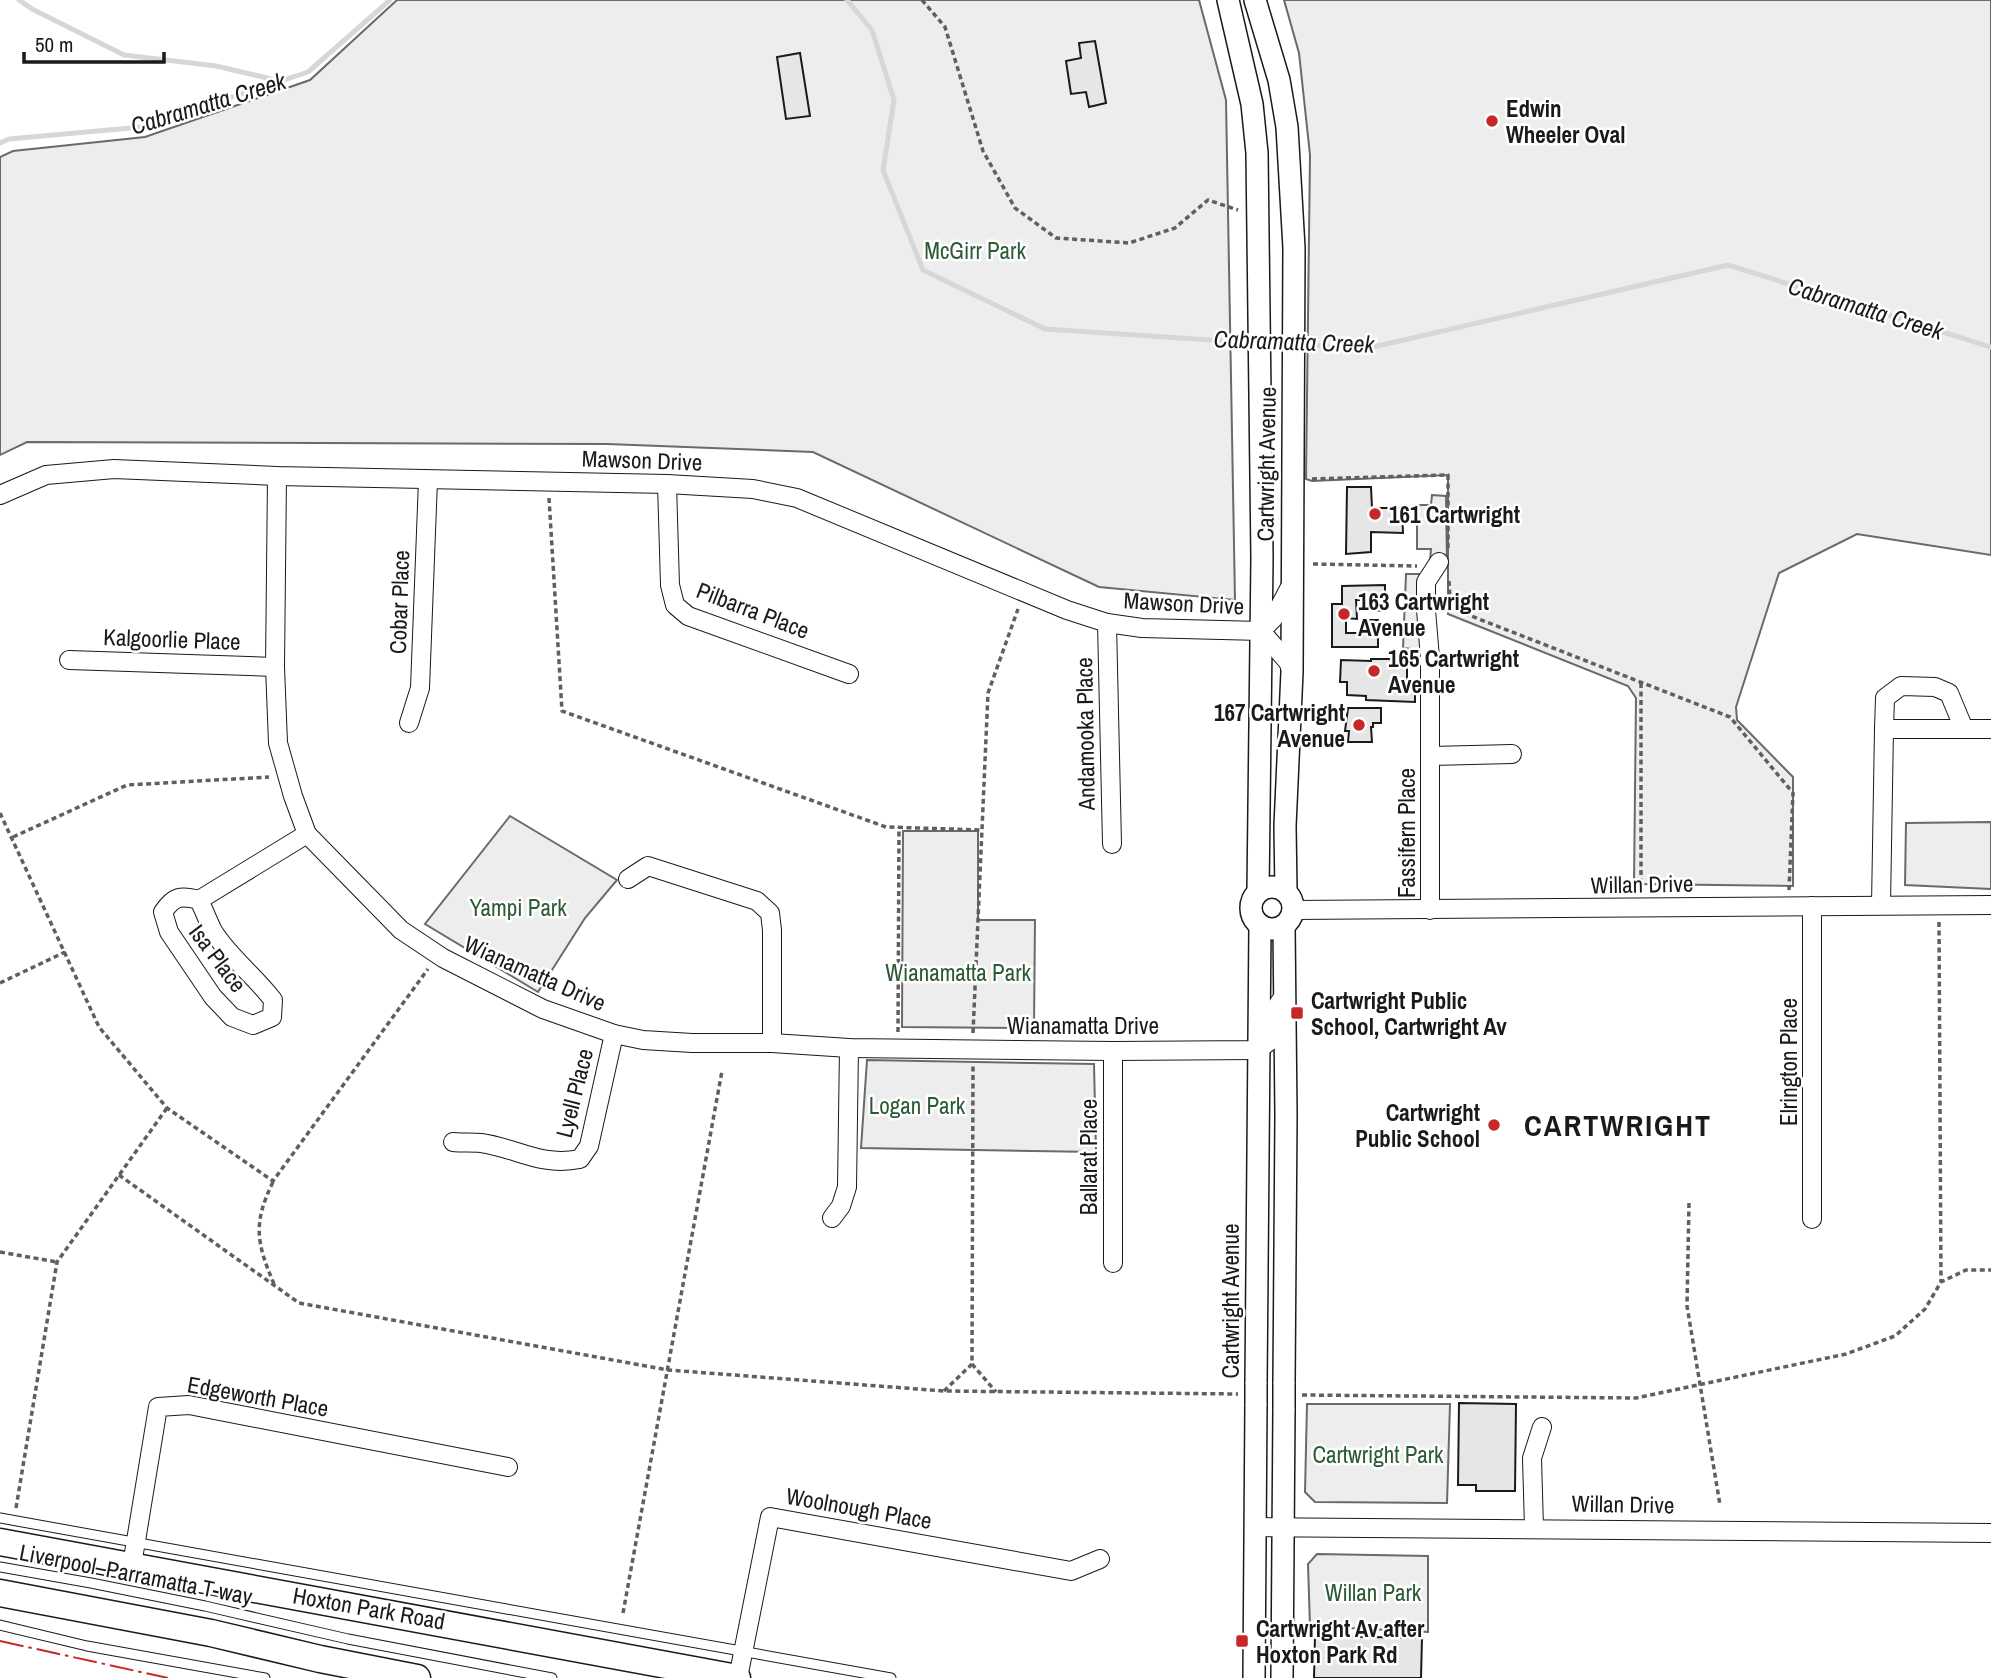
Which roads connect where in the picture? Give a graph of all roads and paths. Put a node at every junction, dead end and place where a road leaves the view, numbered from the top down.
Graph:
1 (922, 0) edge
2 (1228, 0) edge
3 (1255, 0) edge
4 (1259, 218) junction
5 (1300, 472) junction
6 (277, 476) junction
7 (428, 480) junction
8 (548, 482) junction
9 (667, 484) junction
10 (0, 495) edge
11 (1442, 560) junction
12 (1310, 564) dead end
13 (1291, 584) junction
14 (1025, 591) junction
15 (1443, 605) dead end
16 (1107, 623) junction
17 (1261, 631) junction
18 (69, 660) dead end
19 (275, 667) junction
20 (1292, 672) junction
21 (849, 674) dead end
22 (1641, 683) junction
23 (409, 723) dead end
24 (1884, 729) junction
25 (1964, 729) junction
26 (1991, 729) edge
27 (1513, 754) dead end
28 (1431, 756) junction
29 (287, 776) junction
30 (0, 813) edge
31 (899, 827) junction
32 (982, 830) junction
33 (307, 834) junction
34 (13, 837) junction
35 (1112, 844) dead end
36 (628, 879) dead end
37 (1641, 887) dead end
38 (1258, 892) junction
39 (199, 900) junction
40 (1881, 905) junction
41 (1991, 905) edge
42 (1789, 906) junction
43 (1812, 906) junction
44 (1939, 906) junction
45 (1288, 909) junction
46 (1430, 910) junction
47 (1259, 925) junction
48 (65, 952) junction
49 (439, 955) junction
50 (0, 982) edge
51 (1284, 996) junction
52 (973, 1033) dead end
53 (614, 1034) junction
54 (772, 1043) junction
55 (849, 1048) junction
56 (897, 1048) junction
57 (1258, 1050) junction
58 (1113, 1051) junction
59 (973, 1066) dead end
60 (722, 1072) dead end
61 (167, 1108) junction
62 (453, 1142) dead end
63 (119, 1175) junction
64 (273, 1181) junction
65 (1689, 1203) dead end
66 (832, 1218) dead end
67 (1812, 1219) dead end
68 (0, 1252) edge
69 (57, 1262) junction
70 (1113, 1263) dead end
71 (1991, 1270) edge
72 (1941, 1282) junction
73 (275, 1286) junction
74 (972, 1364) junction
75 (668, 1370) junction
76 (1699, 1384) junction
77 (944, 1391) junction
78 (996, 1392) junction
79 (1253, 1394) junction
80 (1287, 1396) junction
81 (1542, 1427) dead end
82 (508, 1467) dead end
83 (1720, 1505) dead end
84 (0, 1518) edge
85 (1254, 1527) junction
86 (1282, 1528) junction
87 (1534, 1528) junction
88 (7, 1531) edge
89 (1991, 1533) edge
90 (134, 1553) junction
91 (1100, 1559) dead end
92 (0, 1567) edge
93 (0, 1593) edge
94 (622, 1613) dead end
95 (0, 1625) edge
96 (743, 1653) junction
97 (651, 1670) edge
98 (265, 1678) edge
99 (417, 1678) edge
100 (552, 1678) edge
101 (738, 1678) edge
102 (891, 1678) edge
103 (1254, 1678) edge
104 (1282, 1678) edge

1 - 4 path
2 - 4 street, Cartwright Avenue
3 - 5 street, Cartwright Avenue
4 - 17 street, Cartwright Avenue
5 - 11 path
5 - 13 street, Cartwright Avenue
6 - 7 street, Mawson Drive
6 - 10 street, Mawson Drive
6 - 19 street, Wianamatta Drive
7 - 8 street, Mawson Drive
7 - 23 street, Cobar Place
8 - 9 street, Mawson Drive
8 - 31 path
9 - 14 street, Mawson Drive
9 - 21 street, Pilbarra Place
11 - 12 path
11 - 28 street, Fassifern Place
13 - 17 street
13 - 20 street, Cartwright Avenue
14 - 16 street, Mawson Drive
14 - 32 path
15 - 22 path
16 - 17 street, Mawson Drive
16 - 35 street, Andamooka Place
17 - 20 street
17 - 38 street, Cartwright Avenue
18 - 19 street, Kalgoorlie Place
19 - 29 street, Wianamatta Drive
20 - 45 street, Cartwright Avenue
22 - 37 path
22 - 42 path
24 - 25 street
24 - 25 street
24 - 40 street
25 - 26 street
27 - 28 street, Fassifern Place
28 - 46 street, Fassifern Place
29 - 33 street, Wianamatta Drive
29 - 34 path
30 - 34 path
31 - 32 path
31 - 56 path
32 - 52 path
33 - 39 street, Isa Place
33 - 49 street, Wianamatta Drive
34 - 48 path
36 - 54 street
38 - 45 street
38 - 47 street
39 - 39 street, Isa Place
40 - 43 street, Willan Drive
40 - 44 street, Willan Drive
41 - 44 street, Willan Drive
42 - 43 street, Willan Drive
42 - 46 street, Willan Drive
43 - 67 street, Elrington Place
44 - 72 path
45 - 46 street, Willan Drive
45 - 47 street
45 - 51 street, Cartwright Avenue
47 - 57 street, Cartwright Avenue
48 - 50 path
48 - 61 path
49 - 53 street, Wianamatta Drive
49 - 64 path
51 - 57 street
51 - 80 street, Cartwright Avenue
53 - 54 street, Wianamatta Drive
53 - 62 street, Lyell Place
54 - 55 street, Wianamatta Drive
55 - 56 street, Wianamatta Drive
55 - 66 street
56 - 58 street, Wianamatta Drive
57 - 58 street, Wianamatta Drive
57 - 79 street, Cartwright Avenue
58 - 70 street, Ballarat Place
59 - 74 path
60 - 75 path
61 - 63 path
61 - 64 path
63 - 69 path
63 - 73 path
64 - 73 path
65 - 76 path
68 - 69 path
69 - 88 path
71 - 72 path
72 - 76 path
73 - 75 path
74 - 77 path
74 - 78 path
75 - 77 path
75 - 94 path
76 - 80 path
76 - 83 path
77 - 78 path
78 - 79 path
79 - 85 street, Cartwright Avenue
80 - 86 street, Cartwright Avenue
81 - 87 street
82 - 90 street, Edgeworth Place
84 - 88 lane
85 - 86 street, Willan Drive
85 - 103 street, Cartwright Avenue
86 - 87 street, Willan Drive
86 - 104 street, Cartwright Avenue
87 - 89 street, Willan Drive
88 - 90 main road, Hoxton Park Road
90 - 96 lane
90 - 97 main road, Hoxton Park Road
91 - 96 street, Woolnough Place
92 - 100 lane, Liverpool–Parramatta T-way
93 - 99 main road
95 - 98 lane
96 - 101 street, Woolnough Place
96 - 102 lane
97 - 101 main road, Hoxton Park Road

